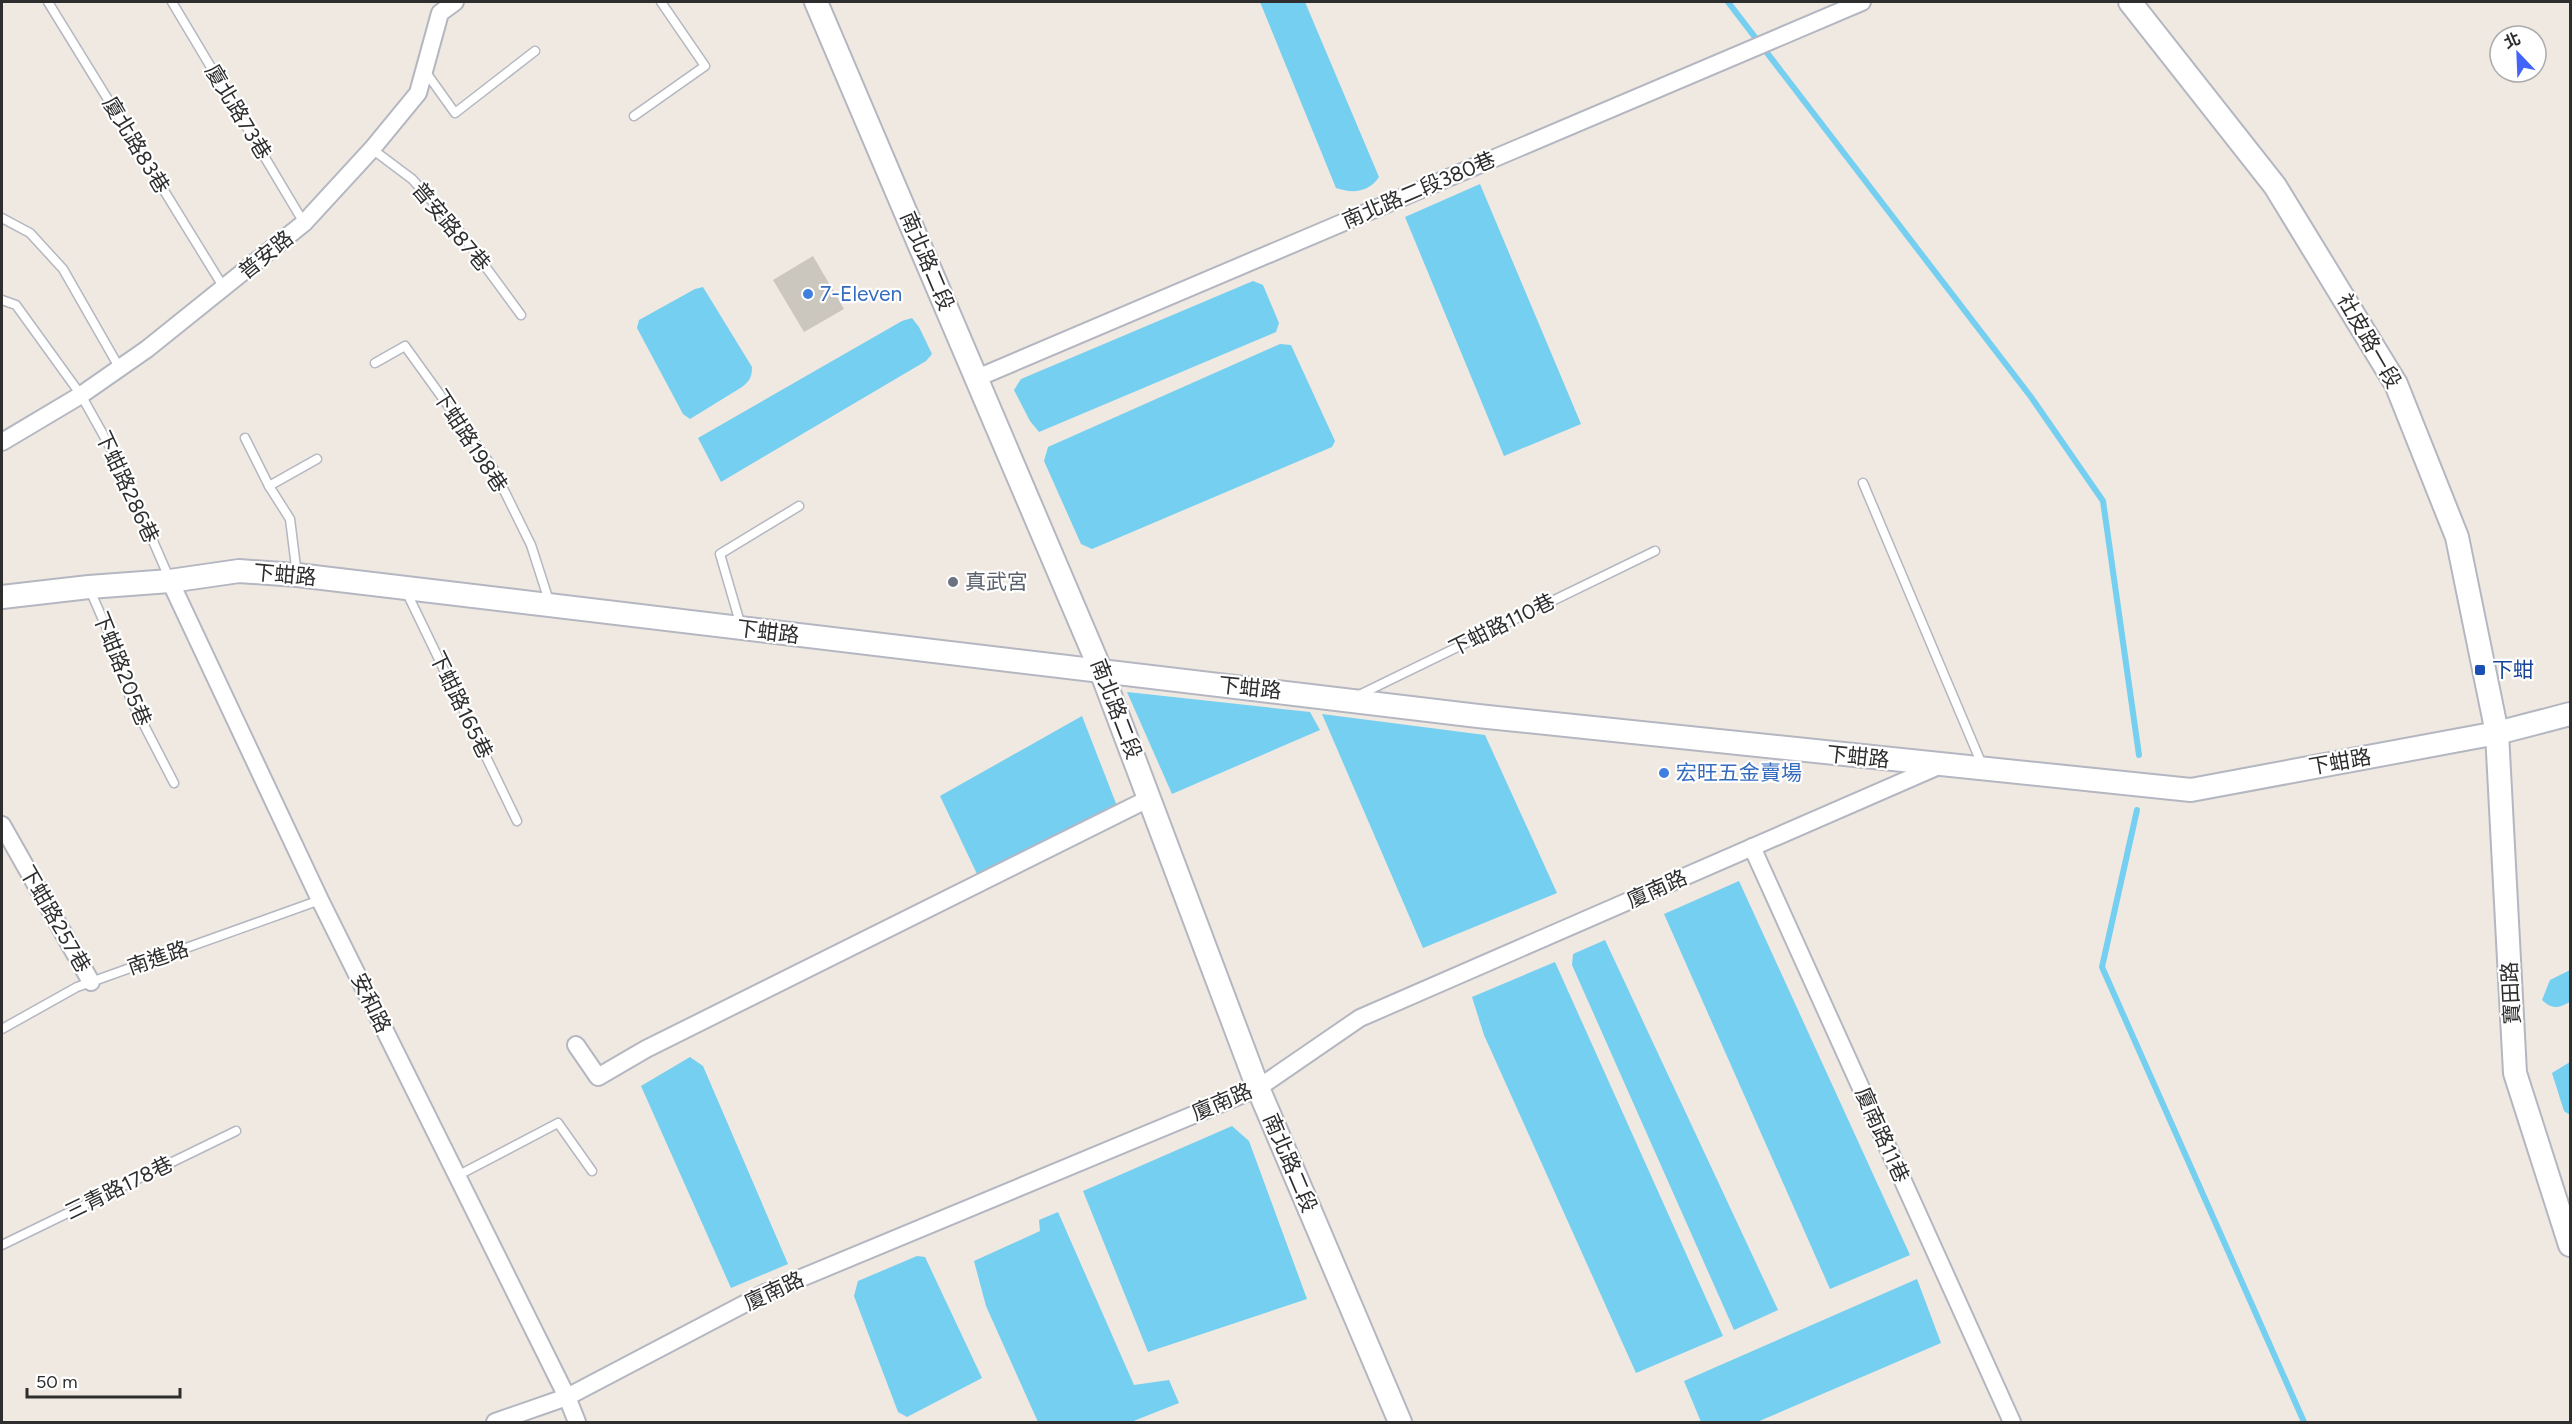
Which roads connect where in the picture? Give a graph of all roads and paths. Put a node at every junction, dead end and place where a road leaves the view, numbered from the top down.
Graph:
1 (48, 2) edge
2 (172, 2) edge
3 (455, 2) edge
4 (661, 2) edge
5 (816, 2) edge
6 (1862, 2) edge
7 (2130, 2) edge
8 (535, 51) dead end
9 (425, 70) junction
10 (634, 116) dead end
11 (372, 148) junction
12 (2, 218) edge
13 (304, 223) junction
14 (224, 288) junction
15 (2, 300) edge
16 (521, 315) dead end
17 (375, 363) dead end
18 (119, 367) junction
19 (977, 378) junction
20 (81, 394) junction
21 (245, 438) dead end
22 (2, 442) edge
23 (317, 459) dead end
24 (1863, 483) dead end
25 (269, 486) junction
26 (800, 507) dead end
27 (1655, 551) dead end
28 (297, 575) junction
29 (170, 581) junction
30 (88, 587) junction
31 (405, 590) junction
32 (2, 597) edge
33 (551, 607) junction
34 (741, 629) junction
35 (1101, 670) junction
36 (1350, 699) junction
37 (2571, 714) edge
38 (2497, 733) junction
39 (1941, 765) junction
40 (1984, 770) junction
41 (174, 783) dead end
42 (1150, 798) junction
43 (517, 820) dead end
44 (2, 825) edge
45 (1752, 848) junction
46 (320, 900) junction
47 (91, 982) junction
48 (2, 1029) edge
49 (576, 1045) dead end
50 (1258, 1088) junction
51 (236, 1131) dead end
52 (592, 1172) dead end
53 (457, 1176) junction
54 (2, 1245) edge
55 (2571, 1245) edge
56 (567, 1397) junction
57 (495, 1422) edge
58 (577, 1422) edge
59 (1400, 1422) edge
60 (2012, 1422) edge

1 - 14 lane, 廈北路83巷
2 - 13 lane, 廈北路73巷
3 - 9 street, 普安路
4 - 10 lane
5 - 19 street, 南北路二段
6 - 19 street, 南北路二段380巷
7 - 38 street, 社皮路一段
8 - 9 lane
9 - 11 street, 普安路
11 - 13 street, 普安路
11 - 16 lane, 普安路87巷
12 - 18 lane
13 - 14 street, 普安路
14 - 18 street, 普安路
15 - 20 lane, 下蚶路286巷
17 - 33 lane, 下蚶路198巷
18 - 20 street, 普安路
19 - 35 street, 南北路二段
20 - 22 street, 普安路
20 - 29 lane, 下蚶路286巷
21 - 25 lane
23 - 25 lane
24 - 40 lane
25 - 28 lane
26 - 34 lane
27 - 36 lane, 下蚶路110巷
28 - 29 street, 下蚶路
28 - 31 street, 下蚶路
29 - 30 street, 下蚶路
29 - 46 street, 安和路
30 - 32 street, 下蚶路
30 - 41 lane, 下蚶路205巷
31 - 33 street, 下蚶路
31 - 43 lane, 下蚶路165巷
33 - 34 street, 下蚶路
34 - 35 street, 下蚶路
35 - 36 street, 下蚶路
35 - 42 street, 南北路二段
36 - 39 street, 下蚶路
37 - 38 street, 下蚶路
38 - 40 street, 下蚶路
38 - 55 street, 寶田路
39 - 40 street, 下蚶路
39 - 45 street, 廈南路
42 - 49 street
42 - 50 street, 南北路二段
44 - 47 street, 下蚶路257巷
45 - 50 street, 廈南路
45 - 60 street, 廈南路11巷
46 - 47 lane, 南進路
46 - 53 street, 安和路
47 - 48 lane, 南進路
50 - 56 street, 廈南路
50 - 59 street, 南北路二段
51 - 54 lane, 三青路178巷
52 - 53 lane
53 - 56 street, 安和路
56 - 57 street, 廈南路
56 - 58 street, 安和路

